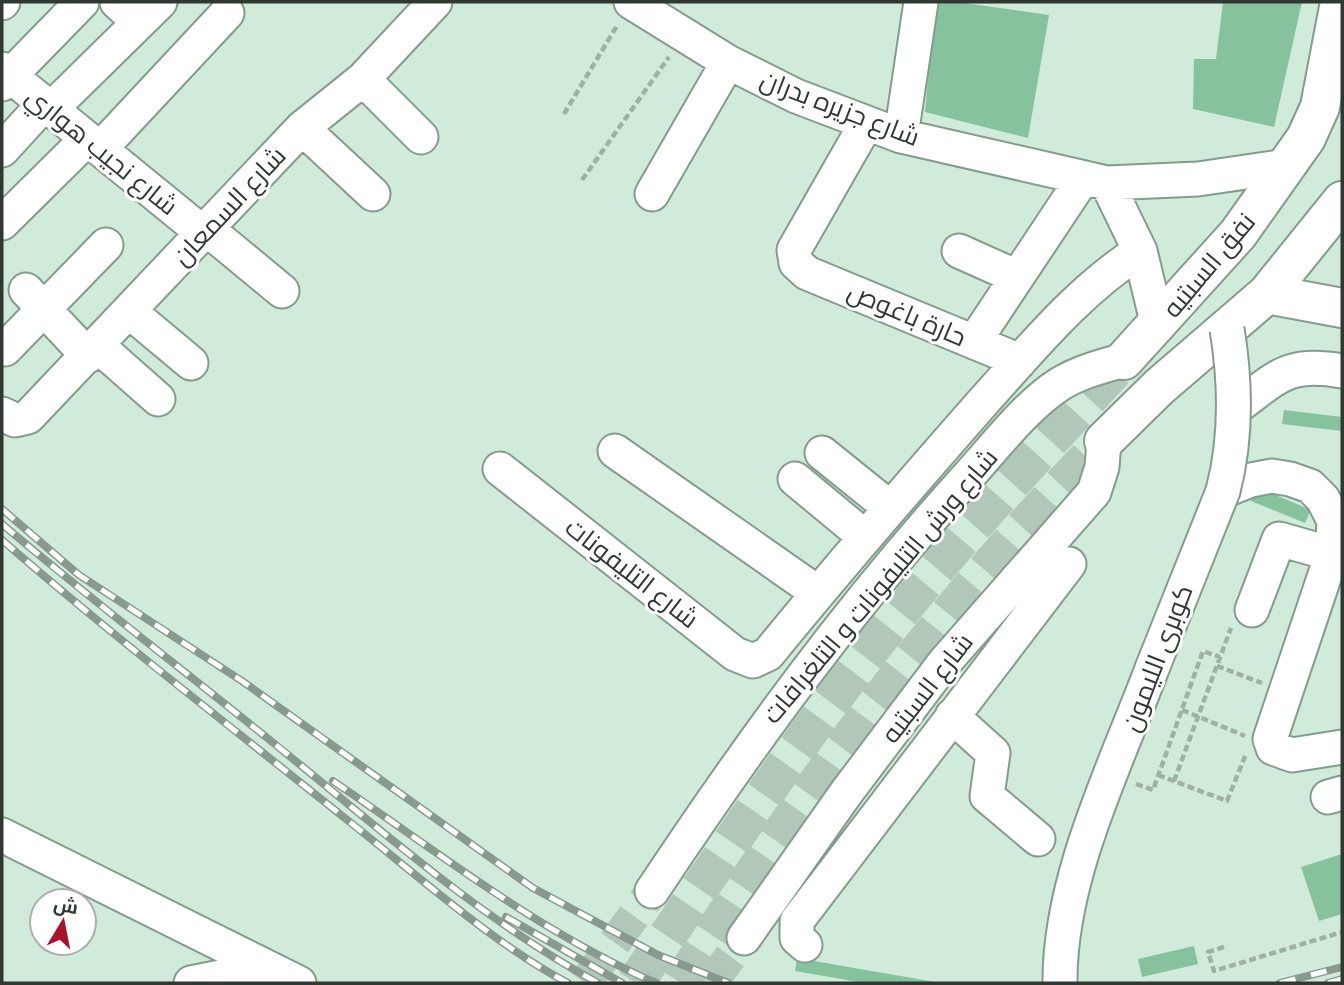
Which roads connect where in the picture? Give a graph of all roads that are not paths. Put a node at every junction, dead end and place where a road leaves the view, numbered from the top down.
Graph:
1 (82, 2) edge
2 (435, 2) edge
3 (631, 2) edge
4 (920, 2) edge
5 (1340, 2) edge
6 (139, 9) edge
7 (227, 13) edge
8 (728, 62) junction
9 (4, 76) edge
10 (363, 79) junction
11 (48, 107) junction
12 (866, 124) junction
13 (302, 128) junction
14 (901, 136) junction
15 (421, 137) dead end
16 (94, 144) junction
17 (2, 149) edge
18 (1287, 166) junction
19 (1095, 181) junction
20 (373, 194) dead end
21 (652, 194) dead end
22 (1342, 201) edge
23 (2, 223) edge
24 (205, 231) junction
25 (106, 245) dead end
26 (958, 251) dead end
27 (1140, 251) junction
28 (1017, 277) junction
29 (282, 290) dead end
30 (1267, 294) junction
31 (35, 300) junction
32 (1342, 308) edge
33 (130, 312) junction
34 (1158, 326) junction
35 (1227, 329) junction
36 (974, 342) junction
37 (5, 349) dead end
38 (93, 351) junction
39 (1124, 359) joint
40 (1020, 361) junction
41 (191, 363) dead end
42 (1342, 371) edge
43 (158, 399) dead end
44 (1234, 409) junction
45 (15, 415) edge
46 (1104, 441) joint
47 (615, 451) dead end
48 (822, 453) dead end
49 (500, 469) dead end
50 (795, 479) dead end
51 (1223, 491) junction
52 (890, 507) junction
53 (865, 537) junction
54 (1332, 554) junction
55 (1069, 564) dead end
56 (818, 593) junction
57 (1252, 610) road end
58 (936, 674) junction
59 (959, 707) junction
60 (1342, 747) edge
61 (1038, 839) dead end
62 (9, 843) edge
63 (652, 891) tunnel mouth
64 (744, 938) tunnel mouth
65 (805, 945) dead end
66 (266, 976) edge
67 (191, 983) edge
68 (299, 983) edge
69 (1060, 983) edge

1 - 9 street
2 - 10 street, شارع السمعان
3 - 8 street, شارع جزيره بدران
4 - 14 street
5 - 18 main road, نفق السبتيه
6 - 11 street
7 - 16 street
8 - 12 street, شارع جزيره بدران
8 - 21 street
9 - 11 street, شارع نجيب هواري
10 - 13 street, شارع السمعان
10 - 15 street
11 - 16 street, شارع نجيب هواري
11 - 17 street
12 - 14 street, شارع جزيره بدران
12 - 36 street, حارة باغوص
13 - 20 street
13 - 24 street, شارع السمعان
14 - 19 street, شارع جزيره بدران
16 - 23 street
16 - 24 street, شارع نجيب هواري
18 - 19 street, شارع جزيره بدران
18 - 34 main road, نفق السبتيه
19 - 27 street
19 - 28 street
22 - 30 main road, نفق السبتيه
24 - 29 street, شارع نجيب هواري
24 - 33 street, شارع السمعان
25 - 31 street
26 - 28 street
27 - 34 street
27 - 40 street
28 - 36 street
30 - 32 main road
30 - 35 main road, نفق السبتيه
31 - 37 street
31 - 38 street
33 - 38 street, شارع السمعان
33 - 41 street
34 - 39 main road, نفق السبتيه
35 - 44 street, كوبرى الليمون, bridge
35 - 46 main road, نفق السبتيه
36 - 40 street, حارة باغوص
38 - 43 street
38 - 45 street, شارع السمعان
39 - 63 street, شارع ورش التليفونات و التلغرافات
40 - 52 street
42 - 44 street
44 - 51 street, كوبرى الليمون, bridge
46 - 58 street, شارع السبتيه
47 - 56 street
48 - 52 street
49 - 56 street, شارع التليفونات
50 - 53 street
51 - 54 street
51 - 69 street, كوبرى الليمون, bridge
52 - 53 street
53 - 56 street
54 - 57 street
54 - 60 street
55 - 59 street
58 - 59 street
58 - 64 street, شارع السبتيه
59 - 61 street
59 - 65 street
62 - 66 street
66 - 67 street
66 - 68 street

